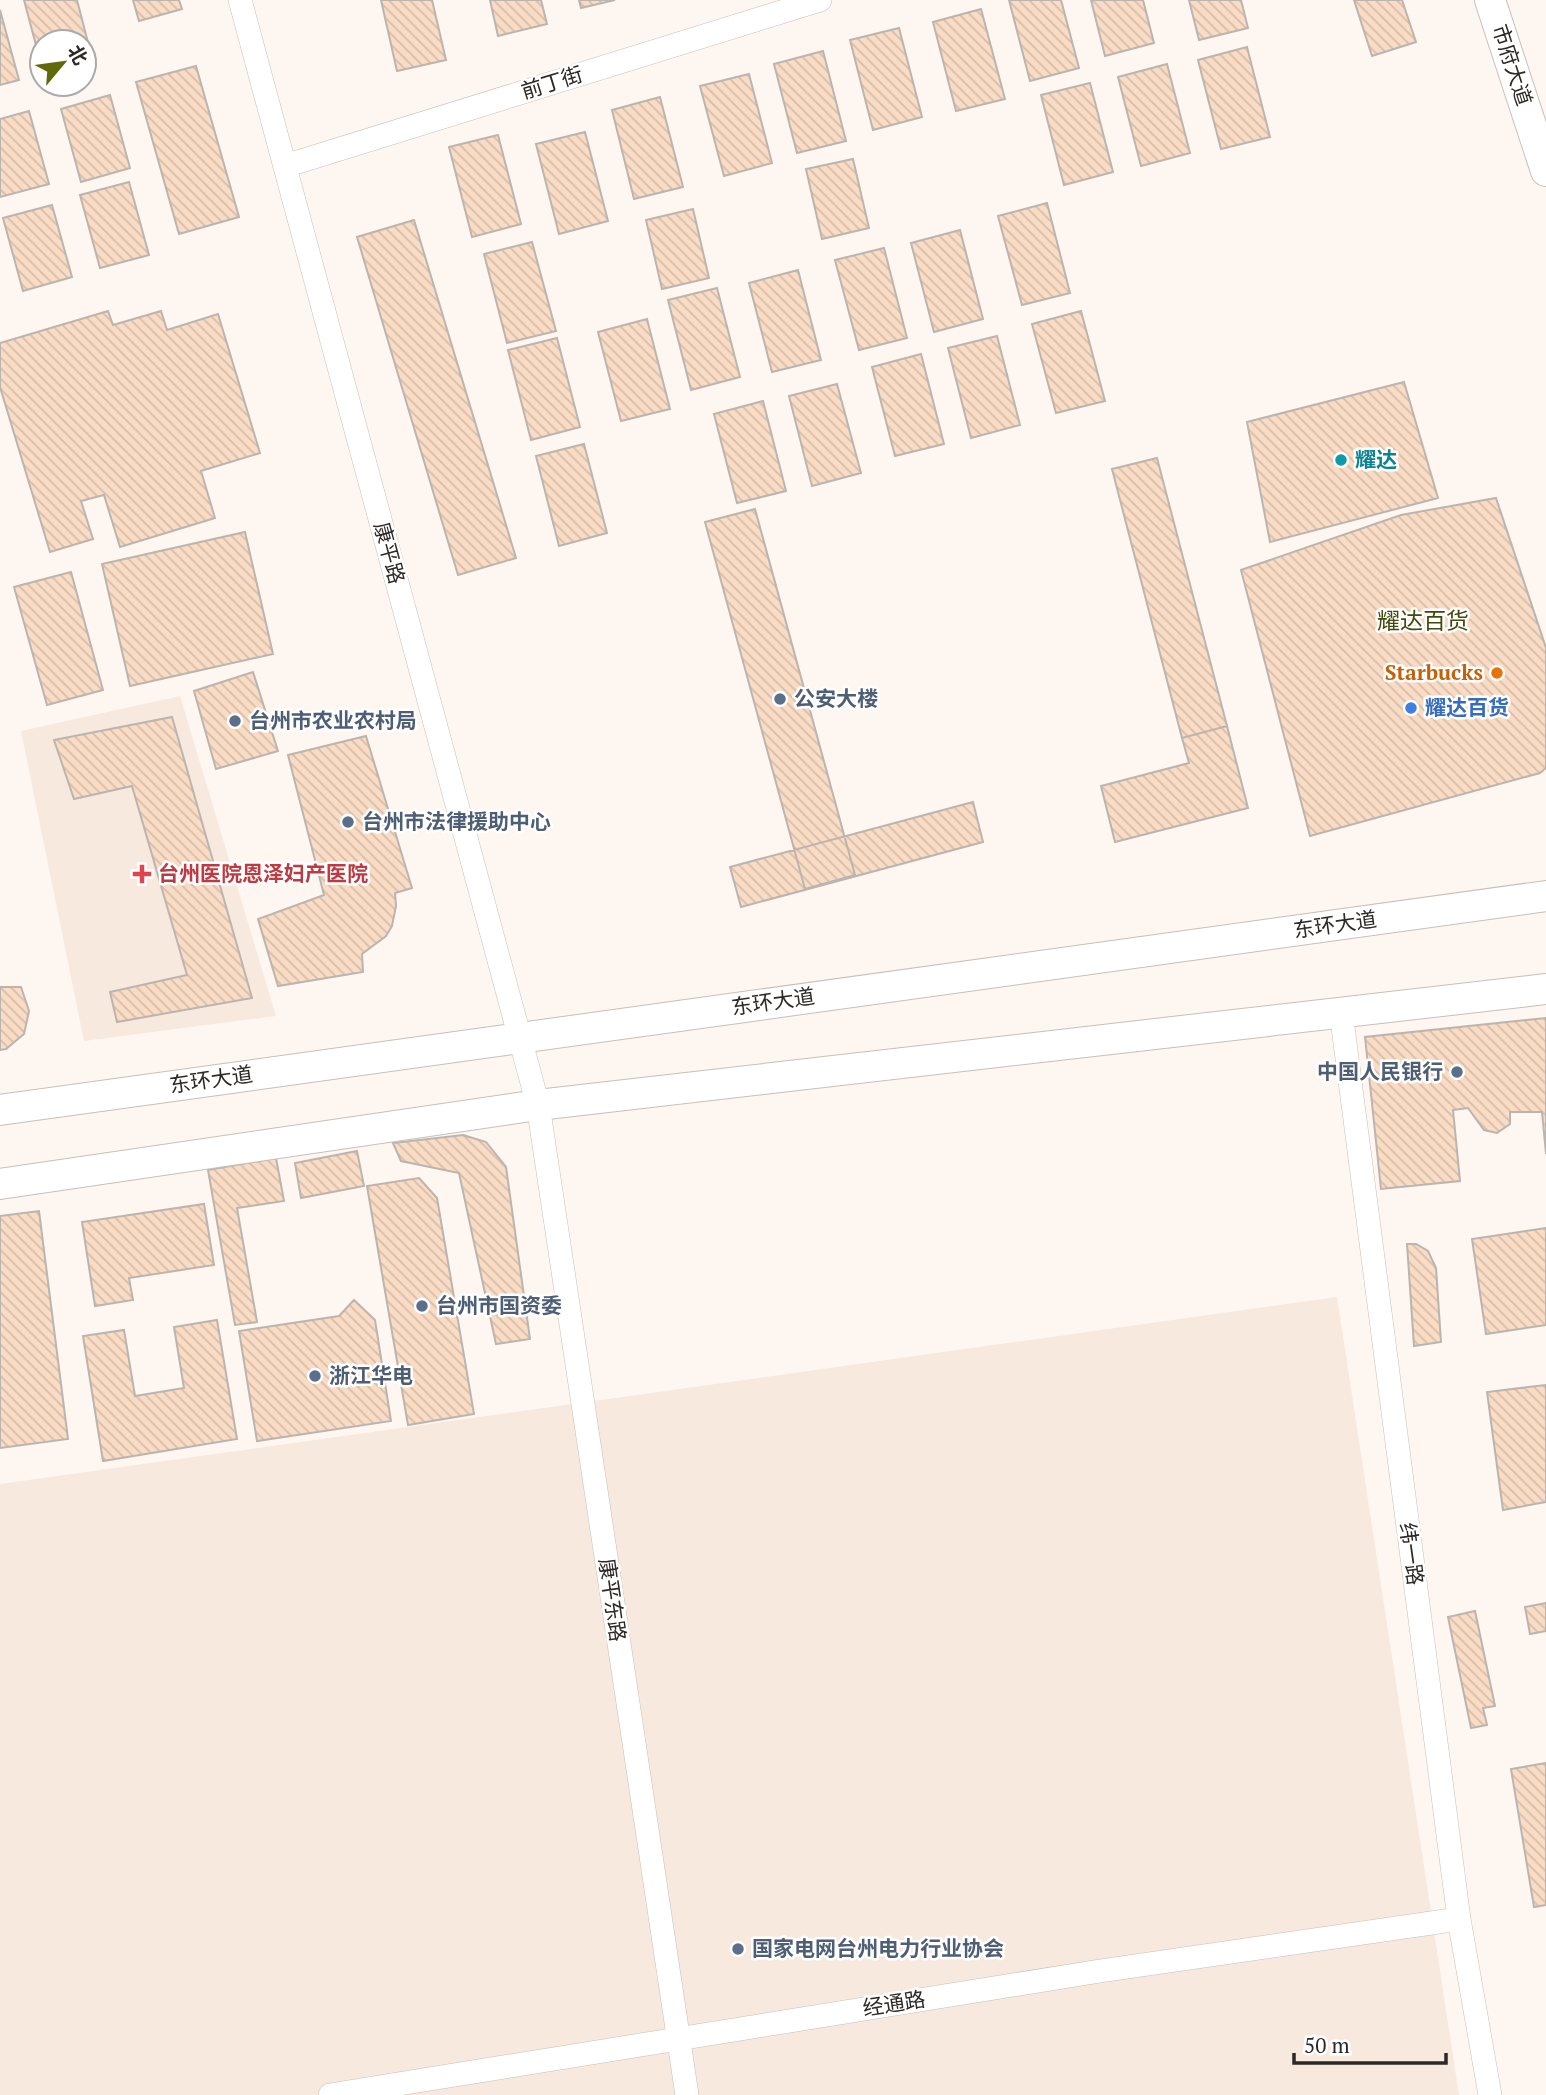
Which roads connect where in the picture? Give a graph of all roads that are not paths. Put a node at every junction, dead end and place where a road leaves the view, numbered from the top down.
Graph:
1 (240, 0) edge
2 (820, 0) edge
3 (1490, 0) edge
4 (285, 166) junction
5 (1546, 171) edge
6 (1546, 896) edge
7 (1543, 990) edge
8 (1341, 1012) junction
9 (520, 1037) junction
10 (538, 1105) junction
11 (0, 1110) edge
12 (0, 1184) edge
13 (1459, 1919) junction
14 (678, 2039) junction
15 (330, 2095) edge
16 (687, 2095) edge
17 (1490, 2095) edge

1 - 4 street, 康平路
2 - 4 street, 前丁街
3 - 5 main road, 市府大道
4 - 9 street, 康平路
6 - 9 main road, 东环大道
7 - 8 main road
8 - 10 main road
8 - 13 street, 纬一路
9 - 10 street, 康平路
9 - 11 main road, 东环大道
10 - 12 main road
10 - 14 street, 康平东路
13 - 14 street, 经通路
13 - 17 street, 纬一路
14 - 15 street, 经通路
14 - 16 street, 康平东路

